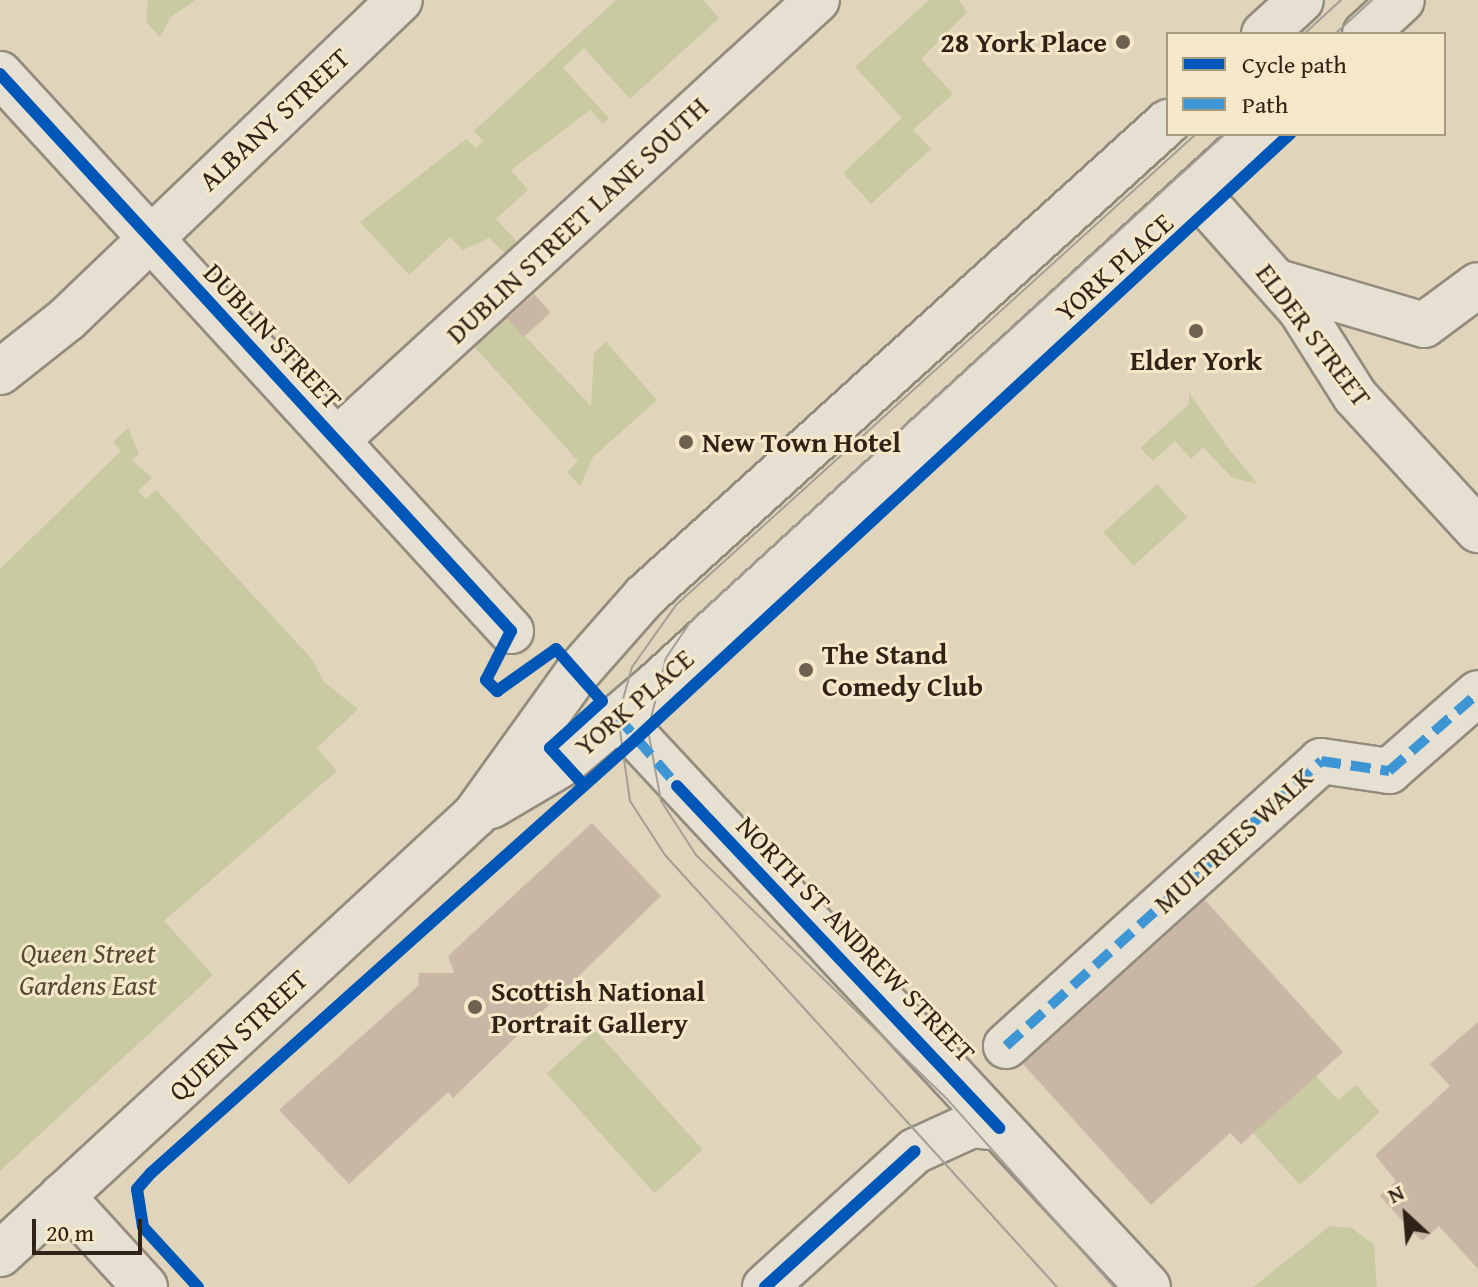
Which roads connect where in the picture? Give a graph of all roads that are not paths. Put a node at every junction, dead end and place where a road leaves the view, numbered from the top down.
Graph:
1 (400, 0) edge
2 (817, 0) edge
3 (1301, 0) edge
4 (1402, 0) edge
5 (1266, 32) edge
6 (1367, 32) edge
7 (0, 74) edge
8 (1158, 132) edge
9 (1256, 136) edge
10 (1196, 192) junction
11 (149, 238) junction
12 (1278, 282) junction
13 (1478, 285) edge
14 (0, 372) edge
15 (337, 440) junction
16 (1478, 530) edge
17 (511, 631) dead end
18 (1478, 693) edge
19 (618, 717) junction
20 (475, 815) junction
21 (1006, 1046) dead end
22 (999, 1128) junction
23 (62, 1196) junction
24 (0, 1254) edge
25 (145, 1287) edge
26 (765, 1287) edge
27 (1148, 1287) edge

1 - 11 street, ALBANY STREET
2 - 15 street, DUBLIN STREET LANE SOUTH
3 - 5 street
4 - 6 street
7 - 11 street, DUBLIN STREET
8 - 10 street, ELDER STREET
8 - 20 street, YORK PLACE
9 - 10 street, YORK PLACE
10 - 12 street, ELDER STREET
10 - 19 street, YORK PLACE
11 - 14 street, ALBANY STREET
11 - 15 street, DUBLIN STREET
12 - 13 street
12 - 16 street, ELDER STREET
15 - 17 street, DUBLIN STREET
18 - 21 street, MULTREES WALK
19 - 20 street, YORK PLACE
19 - 22 street, NORTH ST ANDREW STREET
20 - 23 street, QUEEN STREET
22 - 26 street
22 - 27 street, NORTH ST ANDREW STREET
23 - 24 street, QUEEN STREET
23 - 25 street

